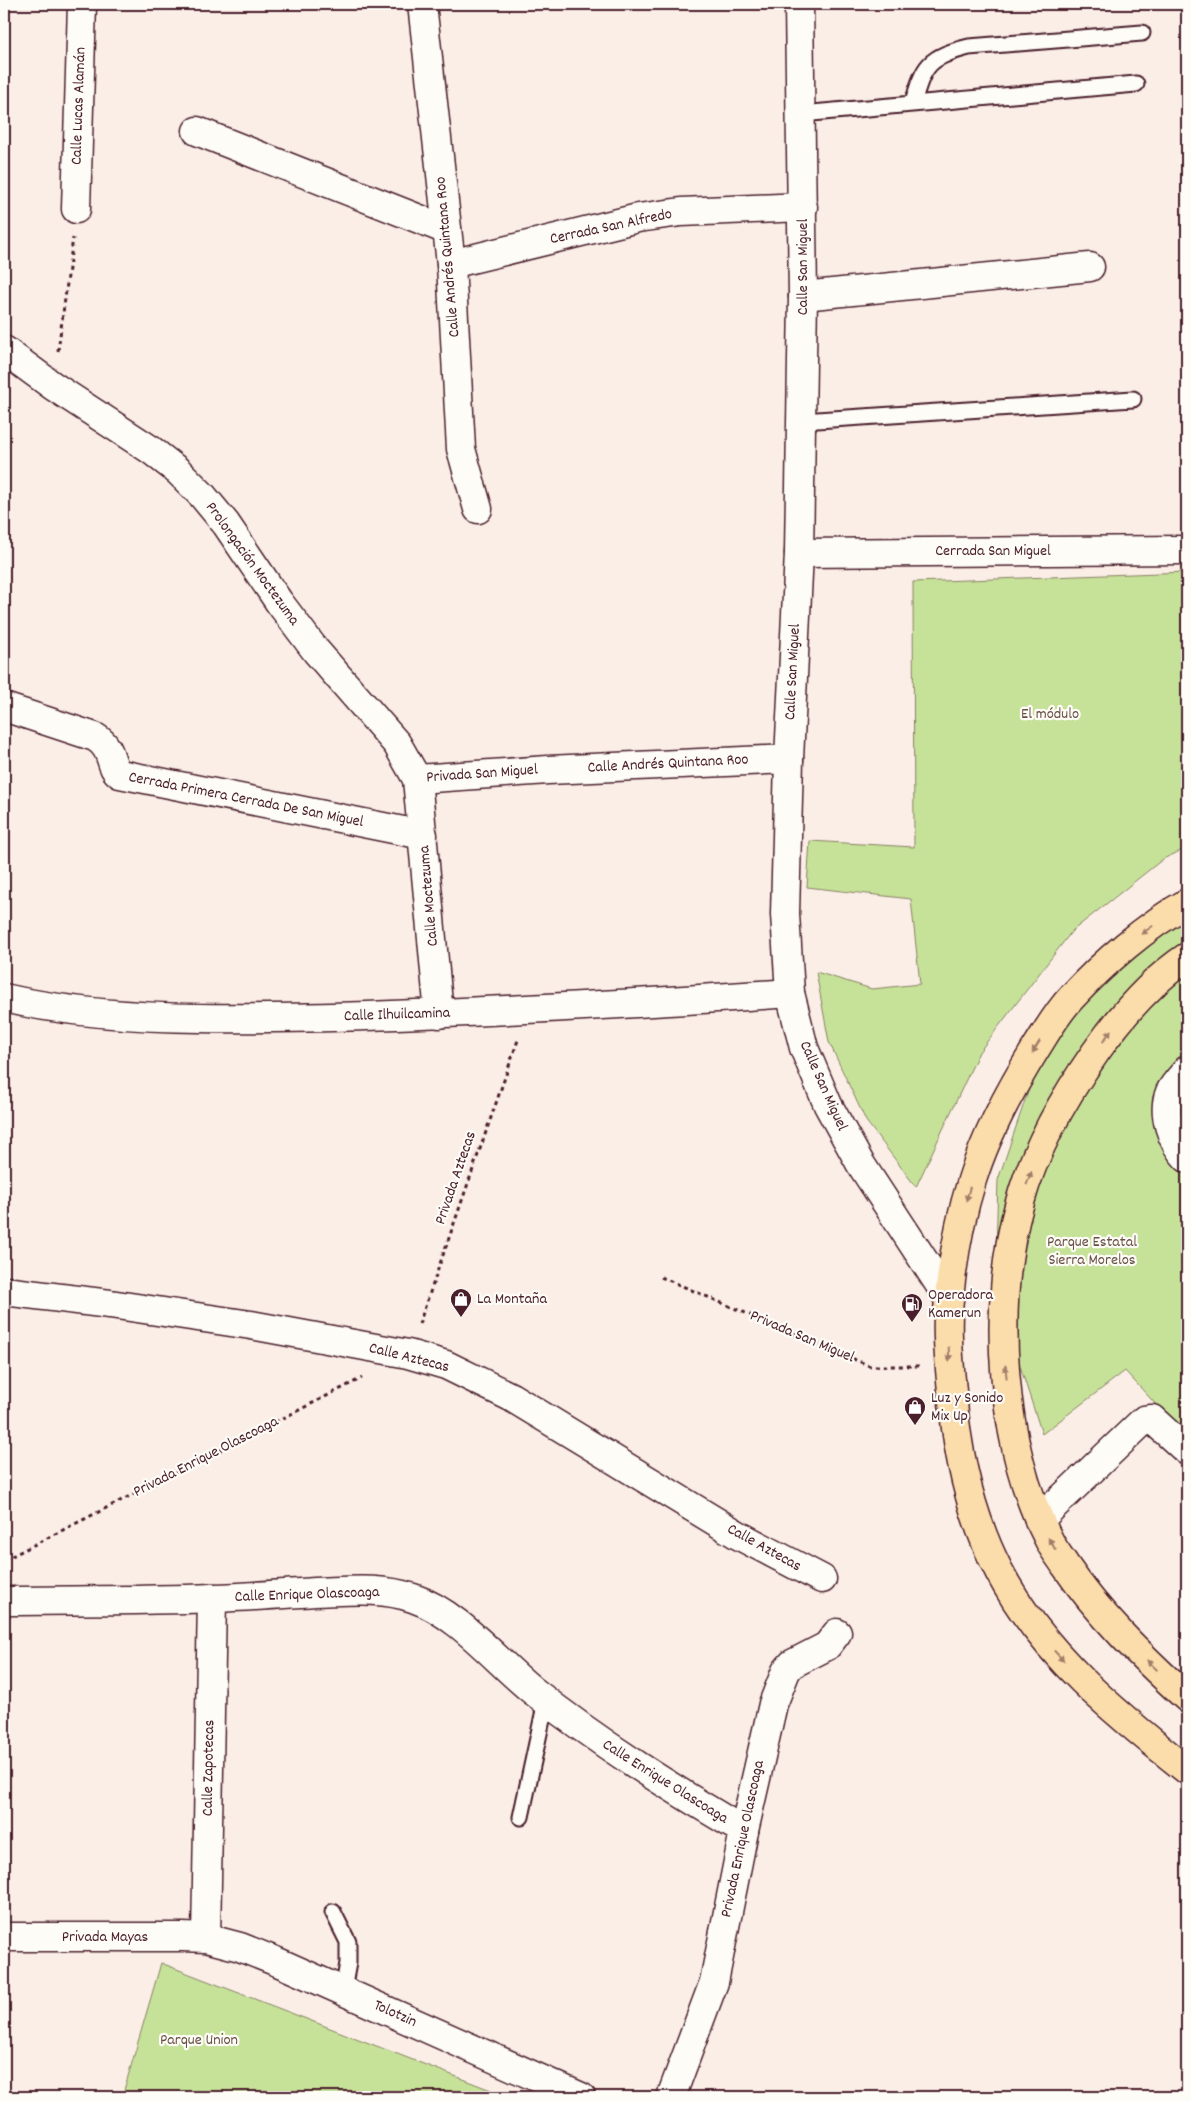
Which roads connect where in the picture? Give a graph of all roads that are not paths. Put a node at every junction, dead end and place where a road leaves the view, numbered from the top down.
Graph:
1 (82, 4) edge
2 (422, 4) edge
3 (799, 4) edge
4 (1142, 33) dead end
5 (1136, 84) dead end
6 (913, 103) junction
7 (801, 114) junction
8 (197, 131) dead end
9 (803, 207) junction
10 (76, 209) road end
11 (447, 230) junction
12 (451, 264) junction
13 (1090, 267) dead end
14 (803, 296) junction
15 (5, 355) edge
16 (1133, 399) dead end
17 (802, 421) junction
18 (478, 508) dead end
19 (1187, 550) edge
20 (799, 553) junction
21 (4, 708) edge
22 (789, 759) junction
23 (548, 770) joint
24 (417, 779) junction
25 (423, 835) junction
26 (1187, 903) edge
27 (1187, 956) edge
28 (790, 993) junction
29 (4, 998) edge
30 (440, 1014) junction
31 (1187, 1070) edge
32 (1187, 1158) edge
33 (4, 1291) edge
34 (949, 1299) junction
35 (1187, 1451) edge
36 (1039, 1520) junction
37 (822, 1579) dead end
38 (212, 1598) junction
39 (4, 1607) edge
40 (837, 1633) dead end
41 (1187, 1698) edge
42 (546, 1701) junction
43 (1187, 1770) edge
44 (521, 1817) dead end
45 (744, 1831) junction
46 (333, 1912) dead end
47 (4, 1937) edge
48 (206, 1938) junction
49 (342, 1990) junction
50 (581, 2097) edge
51 (671, 2097) edge

1 - 10 street, Calle Lucas Alamán
2 - 11 street, Calle Andrés Quintana Roo
3 - 7 street, Calle San Miguel
4 - 6 lane
5 - 6 lane
6 - 7 lane
7 - 9 street, Calle San Miguel
8 - 11 street
9 - 12 street, Cerrada San Alfredo
9 - 14 street, Calle San Miguel
11 - 12 street, Calle Andrés Quintana Roo
12 - 18 street, Calle Andrés Quintana Roo
13 - 14 street
14 - 17 street, Calle San Miguel
15 - 24 street, Prolongación Moctezuma
16 - 17 lane
17 - 20 street, Calle San Miguel
19 - 20 street, Cerrada San Miguel
20 - 22 street, Calle San Miguel
21 - 25 street, Cerrada Primera Cerrada De San Miguel
22 - 23 street, Calle Andrés Quintana Roo
22 - 28 street, Calle San Miguel
23 - 24 street, Privada San Miguel
24 - 25 street, Calle Moctezuma
25 - 30 street, Calle Moctezuma
26 -> 34 highway
36 -> 27 highway
28 - 30 street, Calle Ilhuilcamina
28 - 34 street, Calle San Miguel
29 - 30 street, Calle Ilhuilcamina
31 - 32 street
33 - 37 street, Calle Aztecas
34 -> 43 highway
35 - 36 street
41 -> 36 highway
38 - 39 street, Calle Enrique Olascoaga
38 - 42 street, Calle Enrique Olascoaga
38 - 48 street, Calle Zapotecas
40 - 45 street, Privada Enrique Olascoaga
42 - 44 lane
42 - 45 street, Calle Enrique Olascoaga
45 - 51 street, Privada Enrique Olascoaga
46 - 49 lane
47 - 48 street, Privada Mayas
48 - 49 street, Tolotzin
49 - 50 street, Tolotzin

